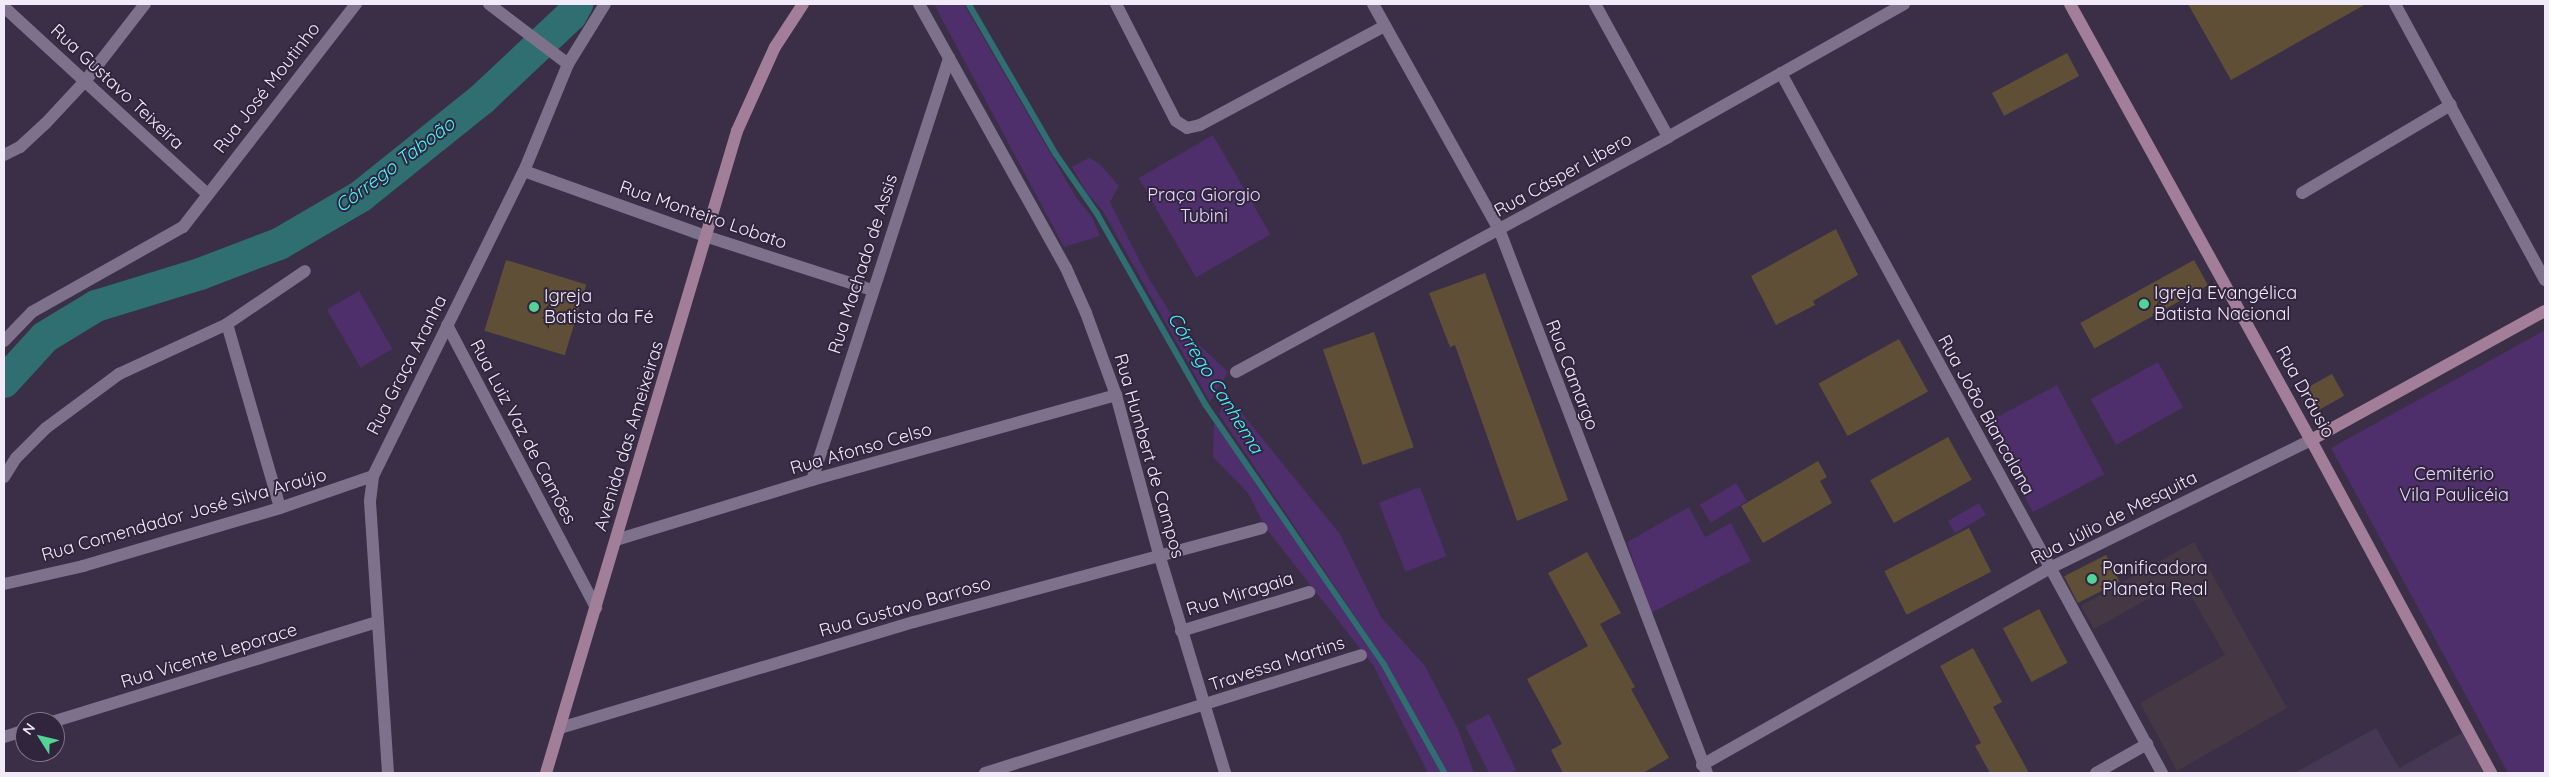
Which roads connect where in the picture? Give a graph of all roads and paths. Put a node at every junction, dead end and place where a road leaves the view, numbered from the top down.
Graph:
1 (145, 4) edge
2 (356, 4) edge
3 (489, 4) edge
4 (605, 4) edge
5 (803, 4) edge
6 (919, 4) edge
7 (1116, 4) edge
8 (1372, 4) edge
9 (1595, 4) edge
10 (1904, 4) edge
11 (2070, 4) edge
12 (2395, 4) edge
13 (4, 6) edge
14 (1385, 26) junction
15 (948, 58) junction
16 (566, 62) junction
17 (1781, 73) junction
18 (86, 80) junction
19 (2451, 105) junction
20 (1668, 137) junction
21 (4, 156) edge
22 (524, 171) junction
23 (2302, 193) dead end
24 (206, 194) junction
25 (1499, 229) junction
26 (708, 237) junction
27 (305, 271) dead end
28 (2545, 280) edge
29 (872, 290) junction
30 (2545, 311) edge
31 (227, 324) junction
32 (448, 325) junction
33 (4, 341) edge
34 (1236, 372) dead end
35 (1116, 395) junction
36 (2311, 440) junction
37 (373, 476) junction
38 (4, 477) edge
39 (812, 480) junction
40 (280, 508) junction
41 (1262, 528) dead end
42 (616, 540) junction
43 (1159, 554) junction
44 (2050, 568) junction
45 (4, 584) edge
46 (1309, 592) dead end
47 (596, 608) junction
48 (376, 622) junction
49 (1181, 631) junction
50 (1361, 655) dead end
51 (1204, 706) junction
52 (65, 718) edge
53 (560, 728) junction
54 (2147, 744) junction
55 (1704, 769) edge
56 (388, 773) edge
57 (546, 773) edge
58 (986, 773) edge
59 (1225, 773) edge
60 (2096, 773) edge
61 (2162, 773) edge
62 (2491, 773) edge

1 - 18 street
2 - 24 street, Rua José Moutinho
3 - 16 street
4 - 16 street, Rua Graça Aranha
5 - 26 street, Avenida das Ameixeiras
6 - 15 street, Rua Humbert de Campos
7 - 14 street
8 - 14 street, Rua Camargo
9 - 20 street
10 - 17 street, Rua Cásper Libero
11 - 36 street, Rua Dráusio
12 - 19 street
13 - 18 street, Rua Gustavo Teixeira
14 - 25 street, Rua Camargo
15 - 29 street, Rua Machado de Assis
15 - 35 street, Rua Humbert de Campos
16 - 22 street, Rua Graça Aranha
17 - 20 street, Rua Cásper Libero
17 - 44 street, Rua João Biancalana
18 - 21 street
18 - 24 street, Rua Gustavo Teixeira
19 - 23 street
19 - 28 street
20 - 25 street, Rua Cásper Libero
22 - 26 street, Rua Monteiro Lobato
22 - 32 street, Rua Graça Aranha
24 - 33 street, Rua José Moutinho
25 - 34 street, Rua Cásper Libero
25 - 55 street, Rua Camargo
26 - 29 street, Rua Monteiro Lobato
26 - 42 street, Avenida das Ameixeiras
27 - 31 street
29 - 39 street, Rua Machado de Assis
30 - 36 street, Rua Júlio de Mesquita
31 - 38 street
31 - 40 street
32 - 37 street, Rua Graça Aranha
32 - 47 street, Rua Luiz Vaz de Camões
35 - 39 street, Rua Afonso Celso
35 - 43 street, Rua Humbert de Campos
36 - 44 street, Rua Júlio de Mesquita
36 - 62 street, Rua Dráusio
37 - 40 street, Rua Comendador José Silva Araújo
37 - 48 street, Rua Graça Aranha
39 - 42 street, Rua Afonso Celso
40 - 45 street, Rua Comendador José Silva Araújo
41 - 43 street, Rua Gustavo Barroso
42 - 47 street, Avenida das Ameixeiras
43 - 49 street, Rua Humbert de Campos
43 - 53 street, Rua Gustavo Barroso
44 - 54 street, Rua João Biancalana
44 - 55 street, Rua Júlio de Mesquita
46 - 49 street, Rua Miragaia
47 - 53 street, Avenida das Ameixeiras
48 - 52 street, Rua Vicente Leporace
48 - 56 street, Rua Graça Aranha
49 - 51 street, Rua Humbert de Campos
50 - 51 street, Travessa Martins
51 - 58 street, Travessa Martins
51 - 59 street, Rua Humbert de Campos
53 - 57 street, Avenida das Ameixeiras
54 - 60 street
54 - 61 street, Rua João Biancalana

